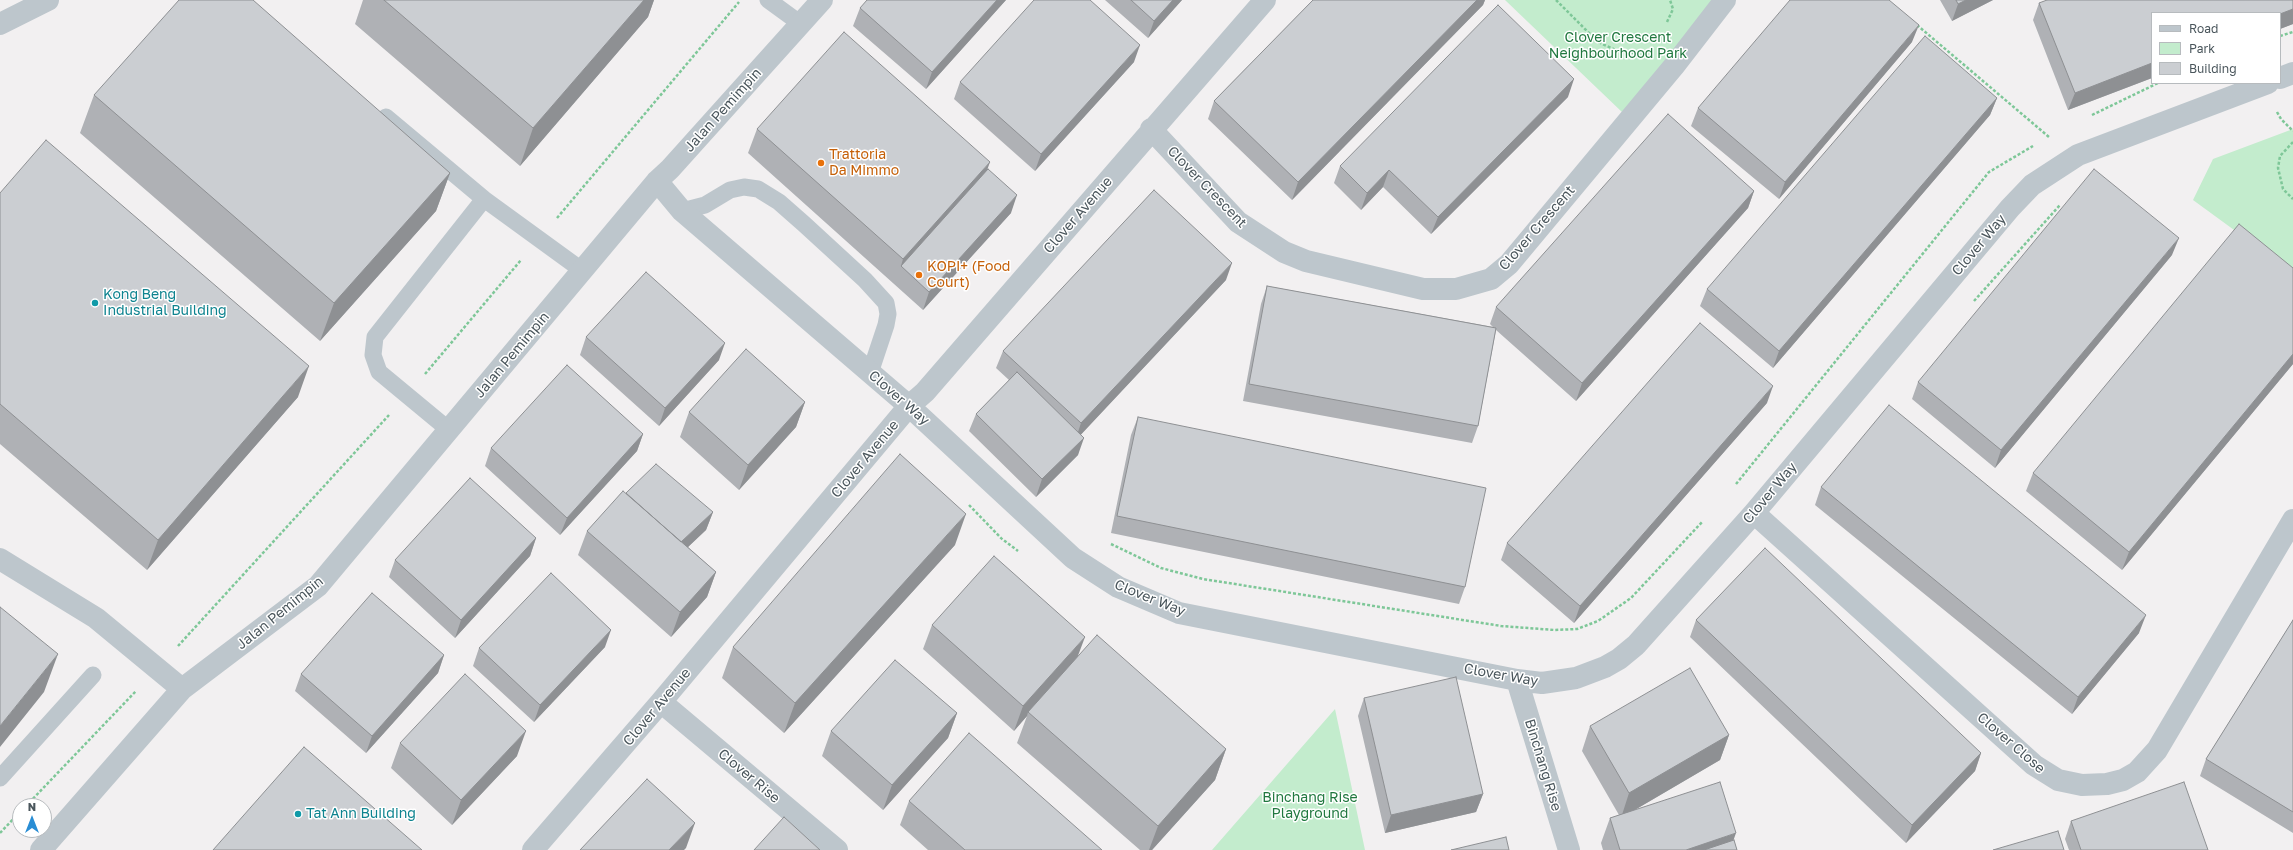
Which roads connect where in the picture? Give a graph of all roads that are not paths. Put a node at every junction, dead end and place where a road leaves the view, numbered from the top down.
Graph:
1 (48, 0) edge
2 (768, 0) edge
3 (822, 0) edge
4 (1265, 0) edge
5 (1725, 0) edge
6 (0, 24) edge
7 (801, 24) junction
8 (2293, 73) edge
9 (2281, 78) edge
10 (2265, 84) edge
11 (376, 109) edge
12 (1151, 129) junction
13 (656, 181) junction
14 (484, 199) junction
15 (682, 211) junction
16 (583, 271) junction
17 (870, 373) junction
18 (909, 406) junction
19 (449, 430) junction
20 (1754, 514) junction
21 (2293, 520) edge
22 (0, 559) edge
23 (93, 674) dead end
24 (1517, 680) junction
25 (182, 689) junction
26 (661, 702) junction
27 (0, 778) edge
28 (41, 850) edge
29 (534, 850) edge
30 (837, 850) edge
31 (1569, 850) edge

1 - 6 street
2 - 7 lane
3 - 7 street, Jalan Pemimpin
4 - 12 street, Clover Avenue
5 - 12 street, Clover Crescent
7 - 13 street, Jalan Pemimpin
8 - 9 street
10 - 20 street, Clover Way
11 - 14 lane
12 - 18 street, Clover Avenue
13 - 15 street, Clover Way
13 - 16 street, Jalan Pemimpin
14 - 16 lane
14 - 19 lane
15 - 17 street, Clover Way
15 - 17 lane
16 - 19 street, Jalan Pemimpin
17 - 18 street, Clover Way
18 - 24 street, Clover Way
18 - 26 street, Clover Avenue
19 - 25 street, Jalan Pemimpin
20 - 21 street, Clover Close
20 - 24 street, Clover Way
22 - 25 street
23 - 27 lane
24 - 31 street, Binchang Rise
25 - 28 street, Jalan Pemimpin
26 - 29 street, Clover Avenue
26 - 30 street, Clover Rise

